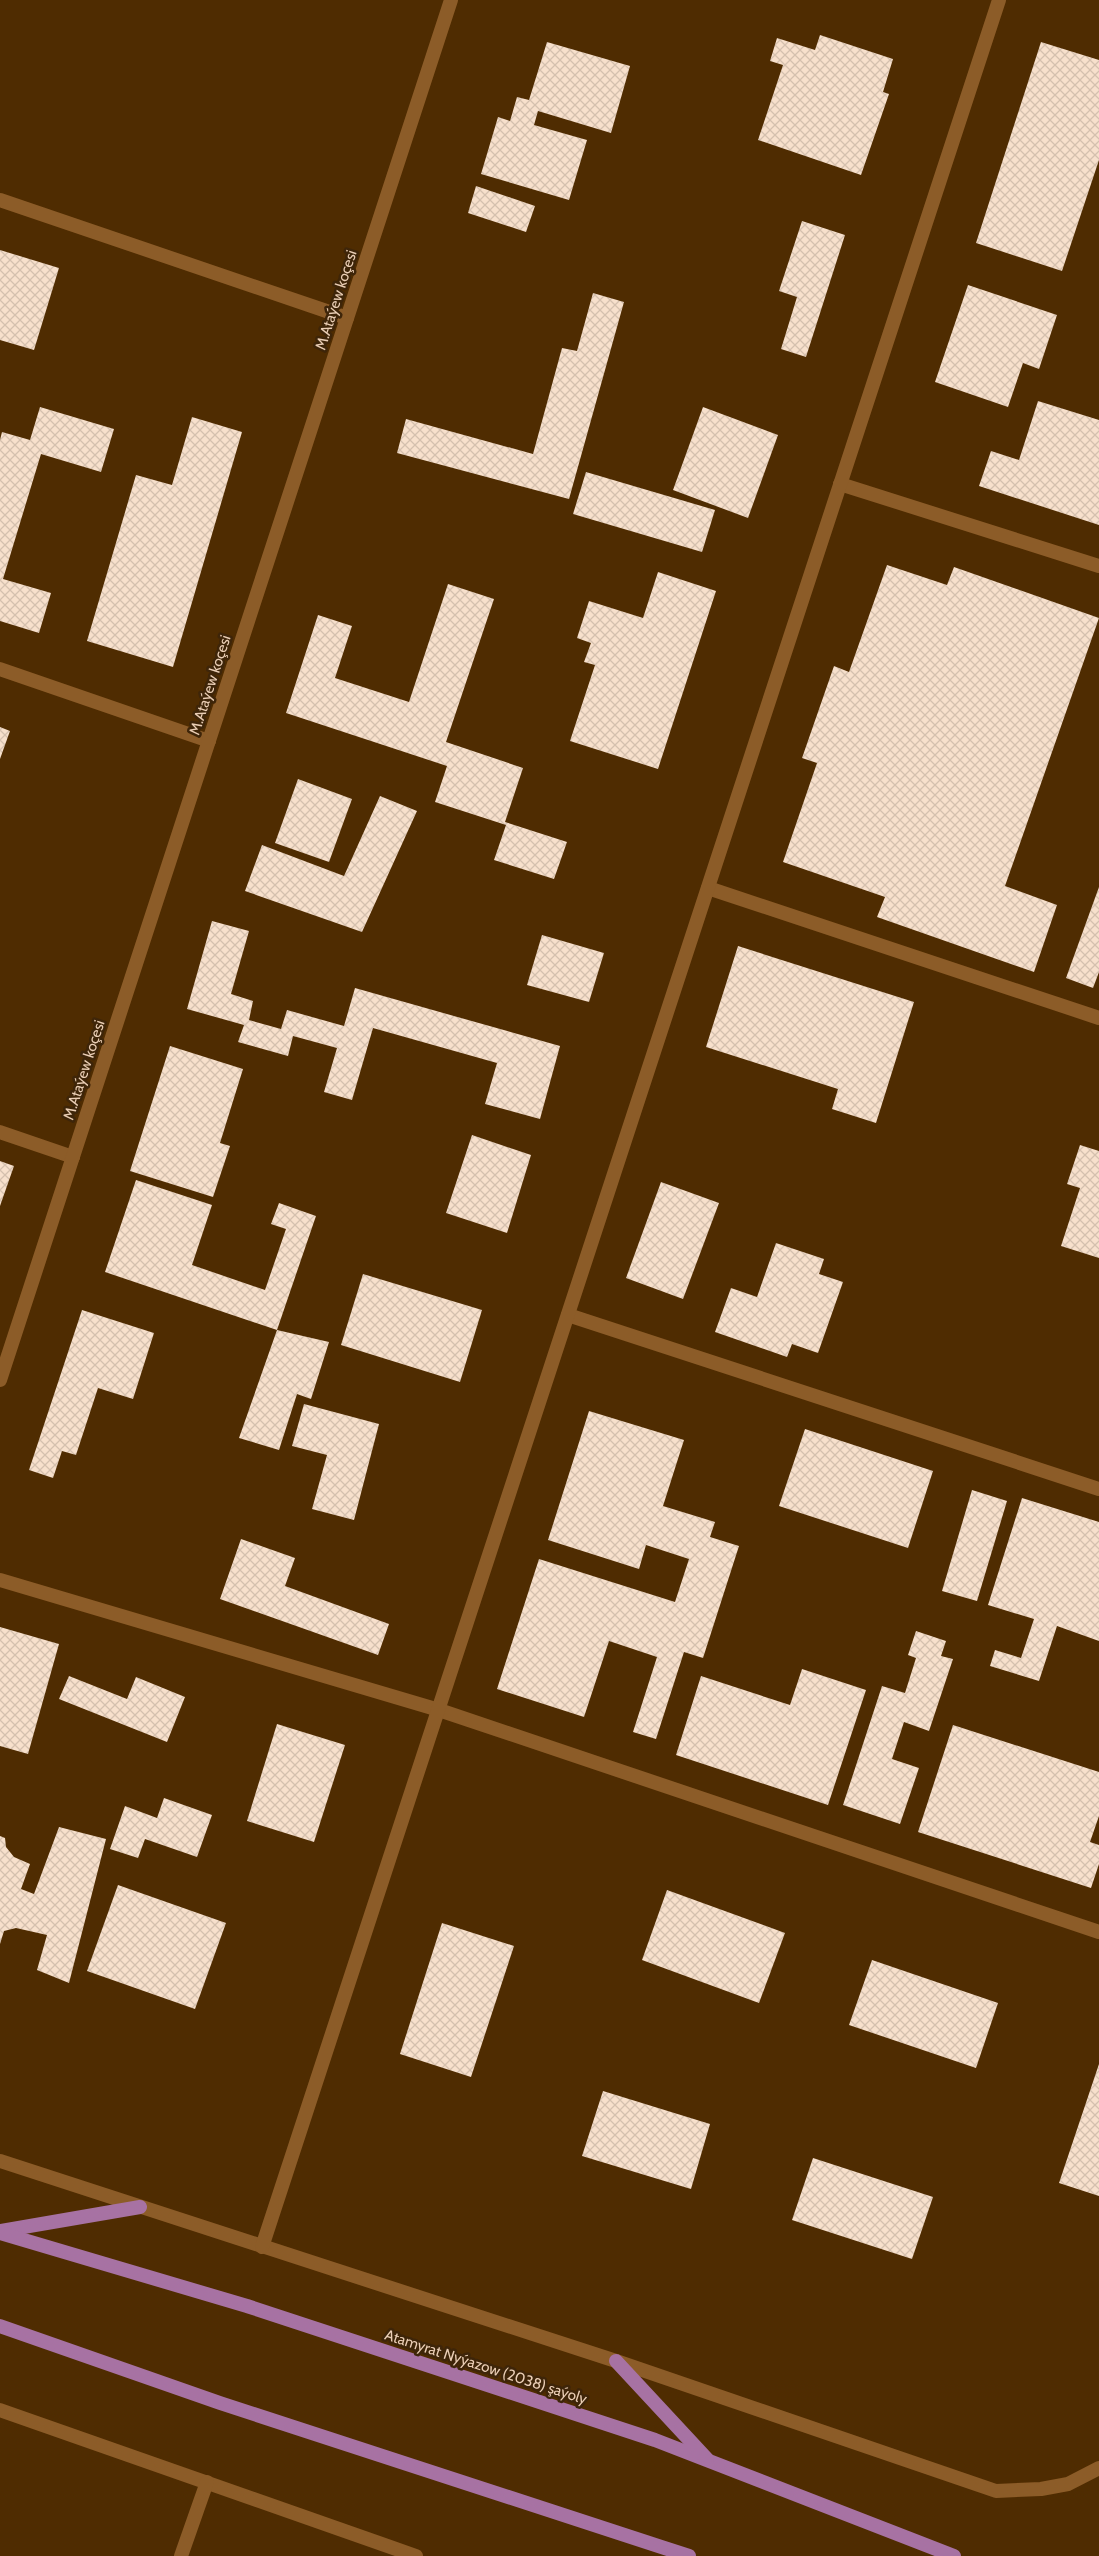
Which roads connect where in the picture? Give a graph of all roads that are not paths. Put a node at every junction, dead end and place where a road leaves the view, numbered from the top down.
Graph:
1 (451, 0) edge
2 (999, 0) edge
3 (0, 200) edge
4 (347, 318) junction
5 (840, 484) junction
6 (1099, 566) edge
7 (0, 669) edge
8 (209, 741) junction
9 (708, 888) junction
10 (1099, 1018) edge
11 (0, 1132) edge
12 (73, 1157) junction
13 (568, 1315) junction
14 (0, 1380) edge
15 (1099, 1490) edge
16 (0, 1580) edge
17 (439, 1710) junction
18 (1099, 1932) edge
19 (0, 2161) edge
20 (140, 2207) junction
21 (0, 2232) edge
22 (262, 2248) junction
23 (0, 2326) edge
24 (616, 2361) junction
25 (0, 2410) edge
26 (709, 2462) junction
27 (1099, 2468) edge
28 (207, 2482) junction
29 (181, 2556) edge
30 (416, 2556) edge
31 (686, 2556) edge
32 (954, 2556) edge

1 - 4 street, M.Ataýew koçesi
2 - 5 street
3 - 4 street
4 - 8 street, M.Ataýew koçesi
5 - 6 street
5 - 9 street
7 - 8 street
8 - 12 street, M.Ataýew koçesi
9 - 10 street
9 - 13 street
11 - 12 street
12 - 14 street, M.Ataýew koçesi
13 - 15 street
13 - 17 street
16 - 17 street
17 - 18 street
17 - 22 street
19 - 20 street
20 - 21 main road
20 - 22 street
21 - 26 main road, Atamyrat Nyýazow (2038) şaýoly
22 - 24 street
23 - 31 main road
24 - 26 main road
24 - 27 street
25 - 28 street
26 - 32 main road, Atamyrat Nyýazow (2038) şaýoly
28 - 29 street
28 - 30 street

